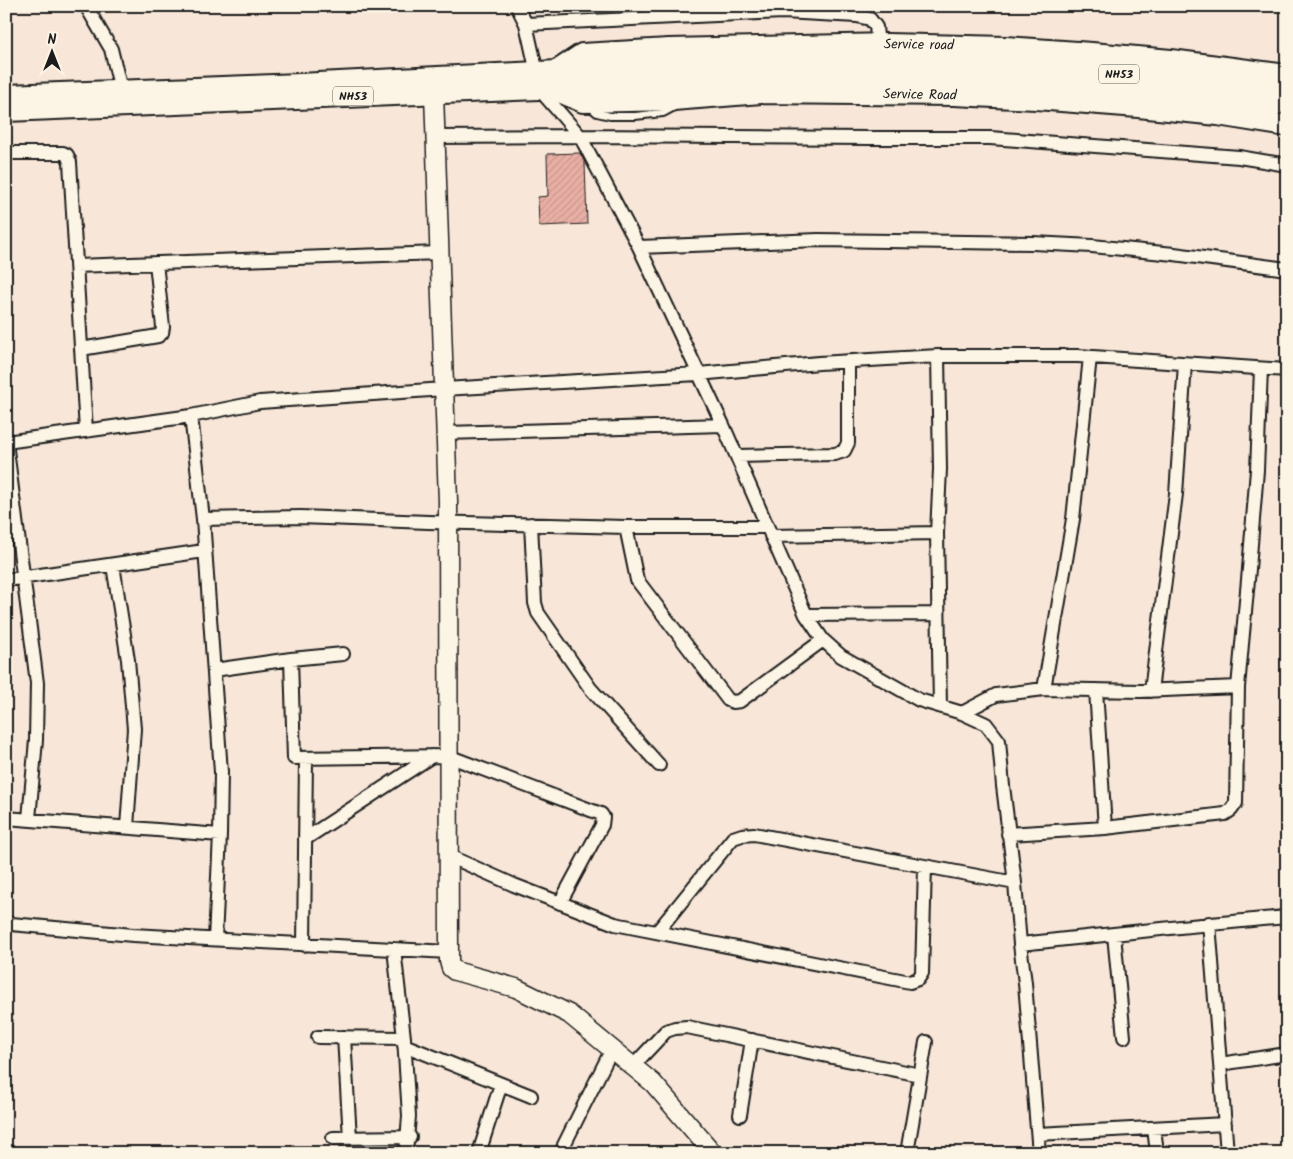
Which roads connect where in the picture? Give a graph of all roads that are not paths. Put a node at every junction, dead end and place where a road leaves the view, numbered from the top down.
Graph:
1 (86, 6) edge
2 (517, 6) edge
3 (783, 9) edge
4 (526, 24) junction
5 (878, 45) junction
6 (1287, 74) edge
7 (546, 80) junction
8 (121, 90) junction
9 (434, 94) junction
10 (1287, 94) edge
11 (6, 95) edge
12 (1287, 107) edge
13 (6, 111) edge
14 (1287, 126) edge
15 (580, 136) junction
16 (436, 137) junction
17 (6, 154) edge
18 (1287, 165) edge
19 (639, 247) junction
20 (440, 253) junction
21 (156, 262) junction
22 (76, 266) junction
23 (1287, 269) edge
24 (81, 349) junction
25 (938, 356) junction
26 (1090, 357) junction
27 (848, 361) junction
28 (1185, 364) junction
29 (1261, 369) junction
30 (1287, 370) edge
31 (698, 374) junction
32 (444, 389) junction
33 (192, 416) junction
34 (723, 426) junction
35 (86, 431) junction
36 (446, 433) junction
37 (6, 442) edge
38 (737, 456) junction
39 (203, 519) junction
40 (448, 523) junction
41 (531, 524) junction
42 (626, 527) junction
43 (769, 531) junction
44 (938, 533) junction
45 (204, 551) junction
46 (113, 565) junction
47 (24, 578) junction
48 (6, 580) edge
49 (938, 614) junction
50 (806, 615) junction
51 (823, 640) junction
52 (343, 654) dead end
53 (291, 659) junction
54 (214, 670) junction
55 (1238, 687) junction
56 (1044, 689) junction
57 (1096, 690) junction
58 (1151, 691) junction
59 (940, 706) junction
60 (962, 713) junction
61 (440, 756) junction
62 (306, 758) junction
63 (659, 765) dead end
64 (6, 818) edge
65 (29, 819) junction
66 (128, 827) junction
67 (1105, 828) junction
68 (1008, 834) junction
69 (220, 835) junction
70 (305, 839) junction
71 (449, 856) junction
72 (925, 866) junction
73 (1015, 883) junction
74 (560, 903) junction
75 (1287, 916) edge
76 (6, 922) edge
77 (1209, 923) junction
78 (657, 932) junction
79 (1114, 935) junction
80 (215, 939) junction
81 (1020, 944) junction
82 (304, 945) junction
83 (394, 950) junction
84 (449, 952) junction
85 (318, 1037) dead end
86 (344, 1037) junction
87 (1124, 1037) dead end
88 (752, 1040) junction
89 (404, 1041) junction
90 (926, 1042) dead end
91 (612, 1049) junction
92 (1287, 1054) edge
93 (1220, 1064) junction
94 (633, 1066) junction
95 (920, 1075) junction
96 (501, 1084) junction
97 (531, 1096) dead end
98 (740, 1115) dead end
99 (1225, 1124) junction
100 (1154, 1128) junction
101 (1038, 1134) junction
102 (409, 1137) junction
103 (332, 1138) dead end
104 (350, 1138) junction
105 (566, 1150) edge
106 (406, 1153) edge
107 (479, 1153) edge
108 (713, 1153) edge
109 (907, 1153) edge
110 (1039, 1153) edge
111 (1157, 1153) edge
112 (1227, 1153) edge

1 - 8 street
2 - 4 street
3 - 4 street
3 - 5 street
4 - 7 street
5 - 6 highway, Service road
5 - 7 highway, Service road
7 - 8 highway, NH53
7 - 9 highway, NH53
7 - 10 highway, NH53
7 - 12 highway, NH53
7 - 14 highway, Service Road
7 - 15 street
8 - 11 highway, NH53
9 - 13 highway, NH53
9 - 16 main road
15 - 16 street
15 - 18 street
15 - 19 street
16 - 20 main road
17 - 22 street
19 - 23 street
19 - 31 street
20 - 21 street
20 - 32 main road
21 - 22 street
21 - 24 street
22 - 24 street
24 - 35 street
25 - 26 street
25 - 27 street
25 - 44 street
26 - 28 street
26 - 56 street
27 - 31 street
27 - 38 street
28 - 29 street
28 - 58 street
29 - 30 street
29 - 55 street
31 - 32 street
31 - 34 street
32 - 33 street
32 - 36 main road
33 - 35 street
33 - 39 street
34 - 36 street
34 - 38 street
35 - 37 street
36 - 40 main road
37 - 47 street
38 - 43 street
39 - 40 street
39 - 45 street
40 - 41 street
40 - 61 main road
41 - 42 street
41 - 63 street
42 - 43 street
42 - 51 street
43 - 44 street
43 - 50 street
44 - 49 street
45 - 46 street
45 - 54 street
46 - 47 street
46 - 66 street
47 - 48 street
47 - 65 street
49 - 50 street
49 - 59 street
50 - 51 street
51 - 59 street
52 - 53 street
53 - 54 street
53 - 62 street
54 - 69 street
55 - 58 street
55 - 67 street
56 - 57 street
56 - 60 street
57 - 58 street
57 - 67 street
59 - 60 street
60 - 68 street
61 - 62 street
61 - 70 street
61 - 71 main road
61 - 74 street
62 - 70 street
64 - 65 street
65 - 66 street
66 - 69 street
67 - 68 street
68 - 73 street
69 - 80 street
70 - 82 street
71 - 74 street
71 - 84 main road
72 - 73 street
72 - 78 street
72 - 78 street
73 - 81 street
74 - 78 street
75 - 77 street
76 - 80 street
77 - 79 street
77 - 93 street
79 - 81 street
79 - 87 street
80 - 82 street
81 - 101 street
82 - 83 street
83 - 84 street
83 - 89 street
84 - 91 main road
85 - 86 street
86 - 89 street
86 - 104 street
88 - 94 street
88 - 95 street
88 - 98 street
89 - 96 street
89 - 102 street
90 - 95 street
91 - 94 main road
91 - 105 street
92 - 93 street
93 - 99 street
94 - 108 main road
95 - 109 street
96 - 97 street
96 - 107 street
99 - 100 street
99 - 112 street
100 - 101 street
100 - 111 street
101 - 110 street
102 - 104 street
102 - 106 street
103 - 104 street

